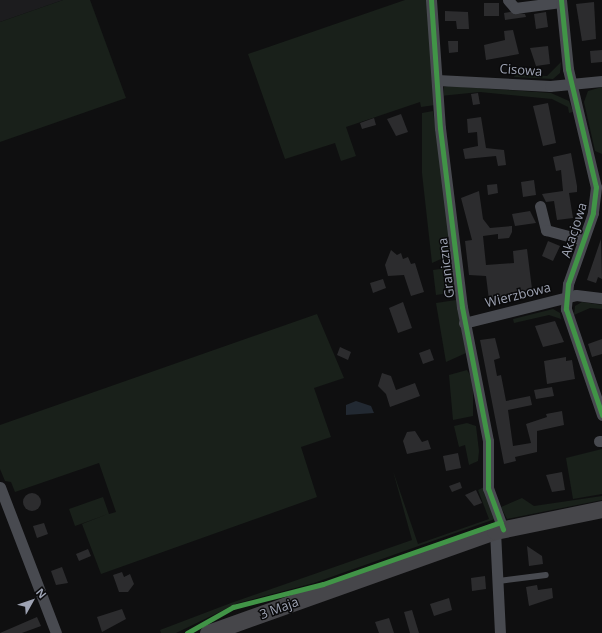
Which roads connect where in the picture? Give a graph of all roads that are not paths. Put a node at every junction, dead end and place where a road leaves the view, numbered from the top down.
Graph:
1 (431, 0) edge
2 (508, 0) edge
3 (561, 1) edge
4 (437, 80) junction
5 (602, 81) edge
6 (573, 86) junction
7 (602, 158) edge
8 (591, 161) junction
9 (540, 206) dead end
10 (583, 240) junction
11 (566, 298) junction
12 (602, 298) edge
13 (464, 323) junction
14 (602, 415) edge
15 (0, 486) edge
16 (602, 509) edge
17 (499, 530) junction
18 (546, 575) dead end
19 (499, 581) junction
20 (56, 633) edge
21 (208, 633) edge
22 (500, 633) edge

1 - 4 street, Graniczna
2 - 3 street, Akacjowa
3 - 6 street, Akacjowa
4 - 6 street, Cisowa
4 - 13 street, Graniczna
5 - 6 street, Cisowa
6 - 8 street, Akacjowa
7 - 8 street
8 - 10 street, Akacjowa
9 - 10 street, Akacjowa
10 - 11 street, Akacjowa
11 - 12 street, Wierzbowa
11 - 13 street, Wierzbowa
11 - 14 street, Akacjowa
13 - 17 street, Graniczna
15 - 20 street
16 - 17 main road, 3 Maja
17 - 19 street, Graniczna
17 - 21 main road, 3 Maja
18 - 19 lane
19 - 22 street, Graniczna

